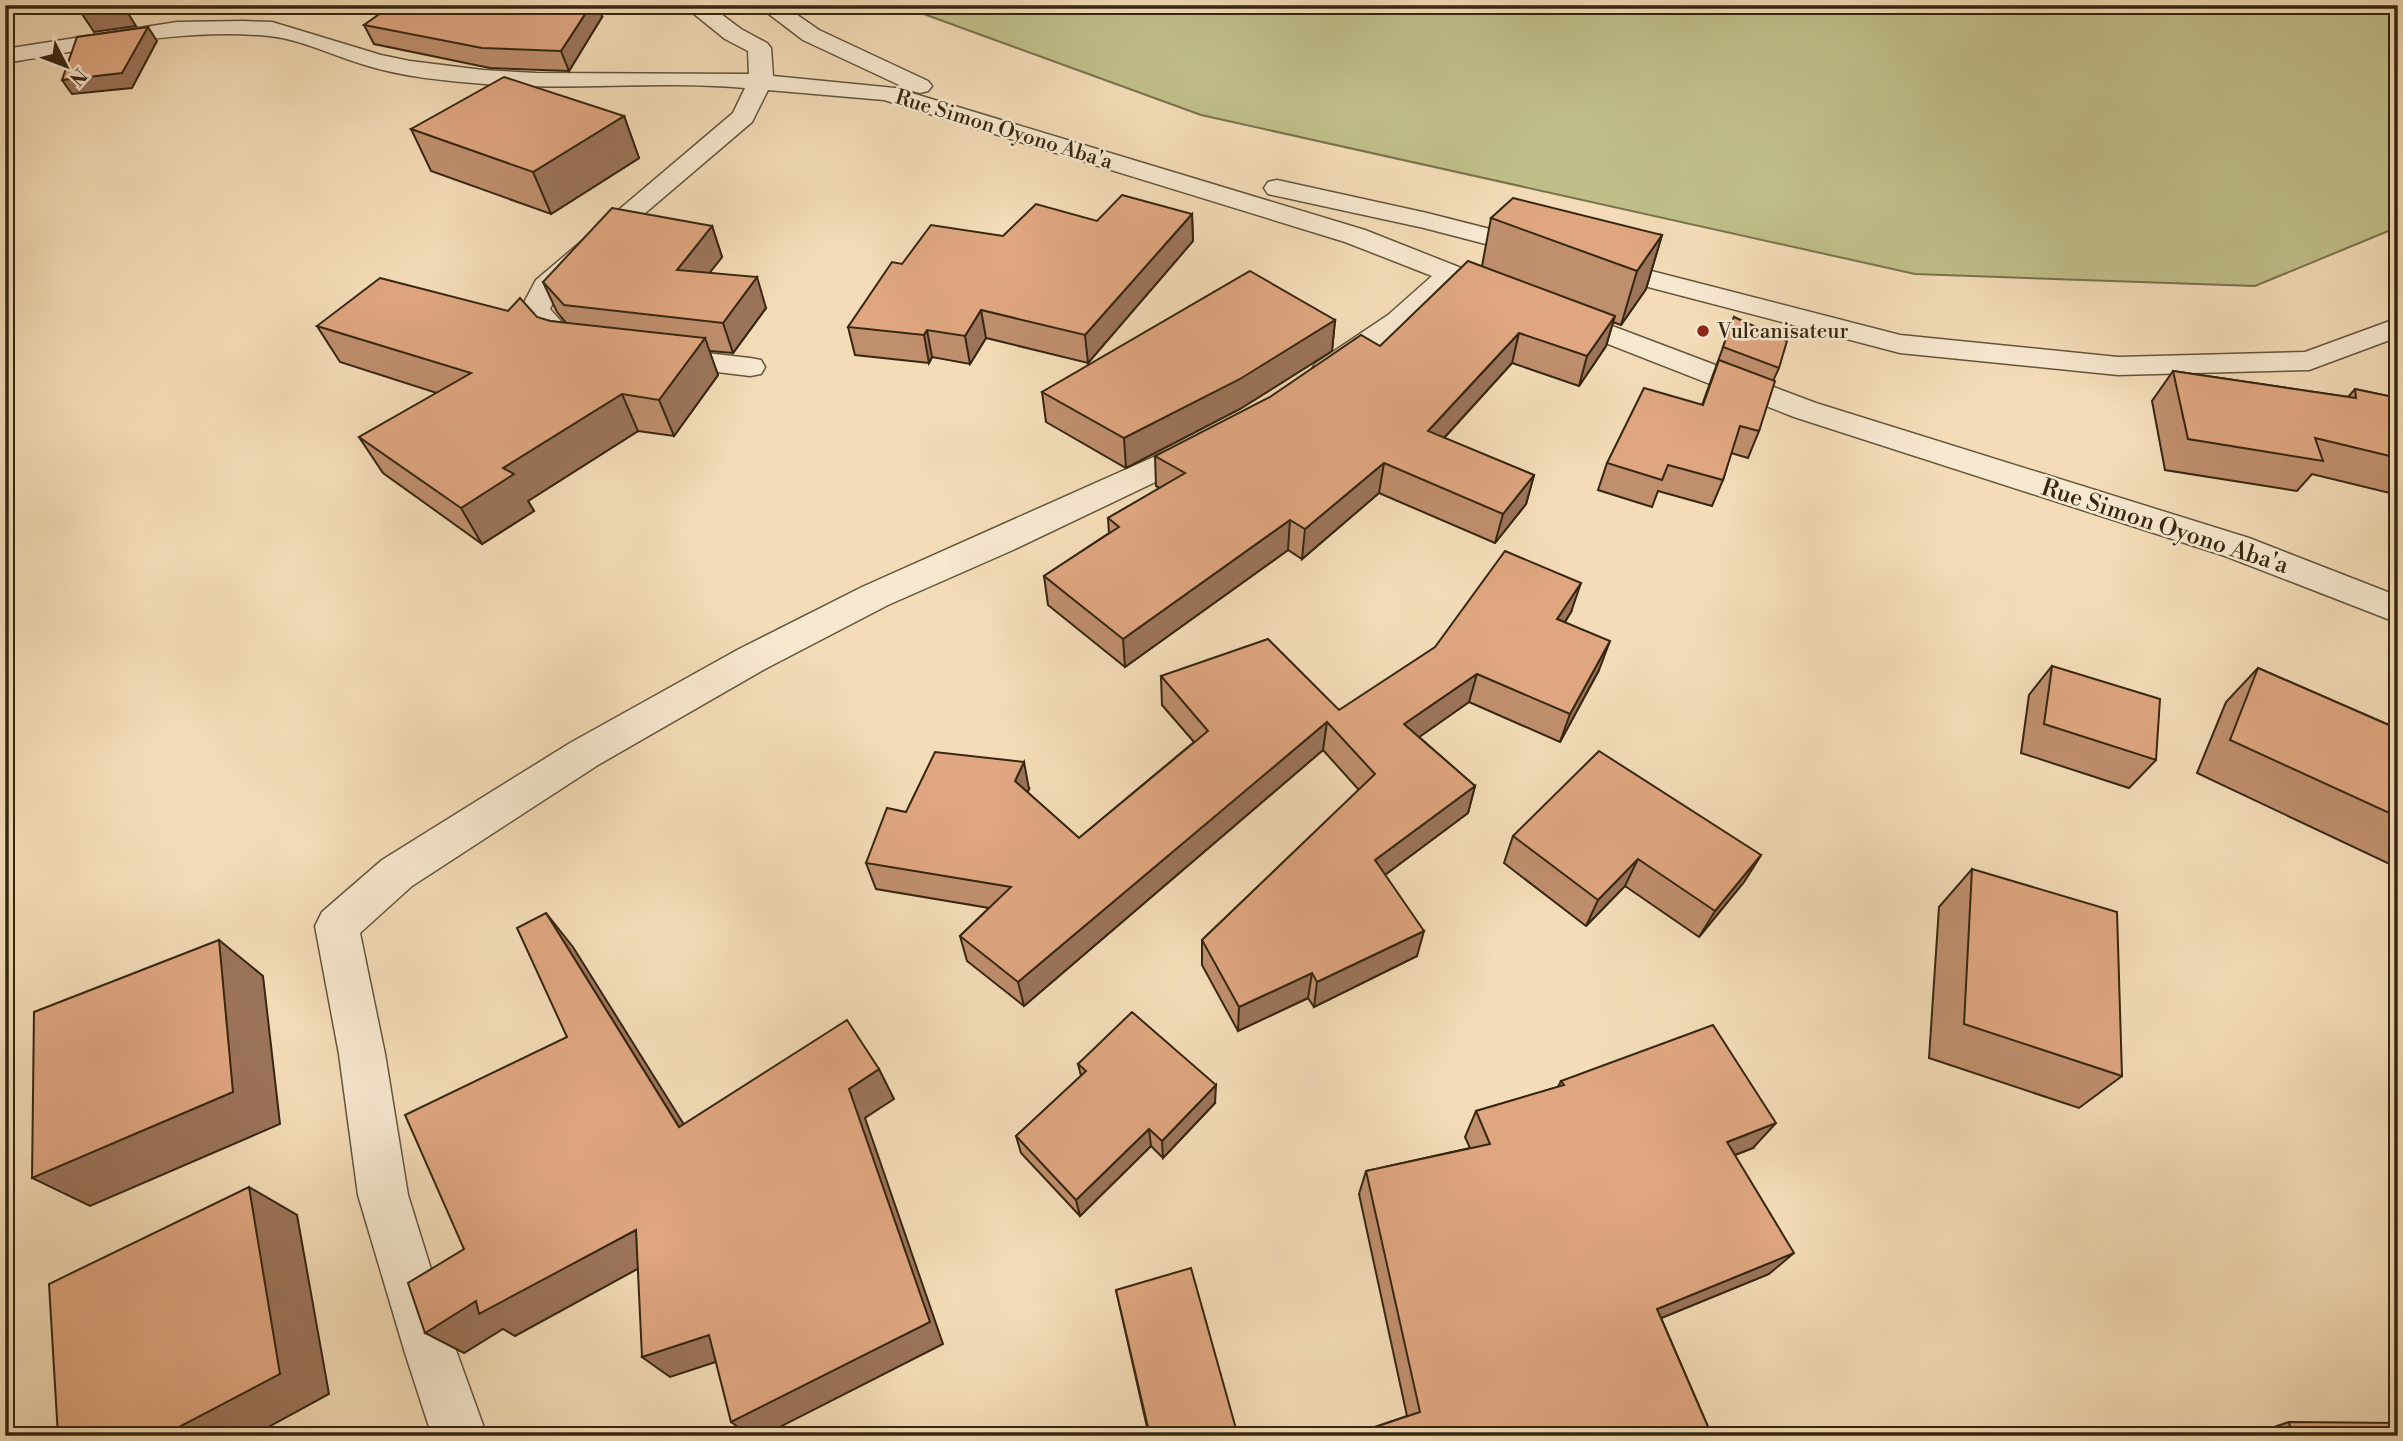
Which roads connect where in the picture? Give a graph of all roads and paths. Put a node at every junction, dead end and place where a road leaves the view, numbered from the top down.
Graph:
1 (694, 5) edge
2 (768, 5) edge
3 (5, 57) edge
4 (761, 80) junction
5 (1452, 274) junction
6 (2398, 327) edge
7 (750, 367) dead end
8 (1299, 389) edge
9 (1234, 430) edge
10 (2398, 610) edge
11 (460, 1436) edge

1 - 4 street
2 - 6 street
3 - 4 street, Rue Simon Oyono Aba'a
4 - 5 street, Rue Simon Oyono Aba'a
4 - 7 street
5 - 8 street
5 - 10 street, Rue Simon Oyono Aba'a
9 - 11 street

